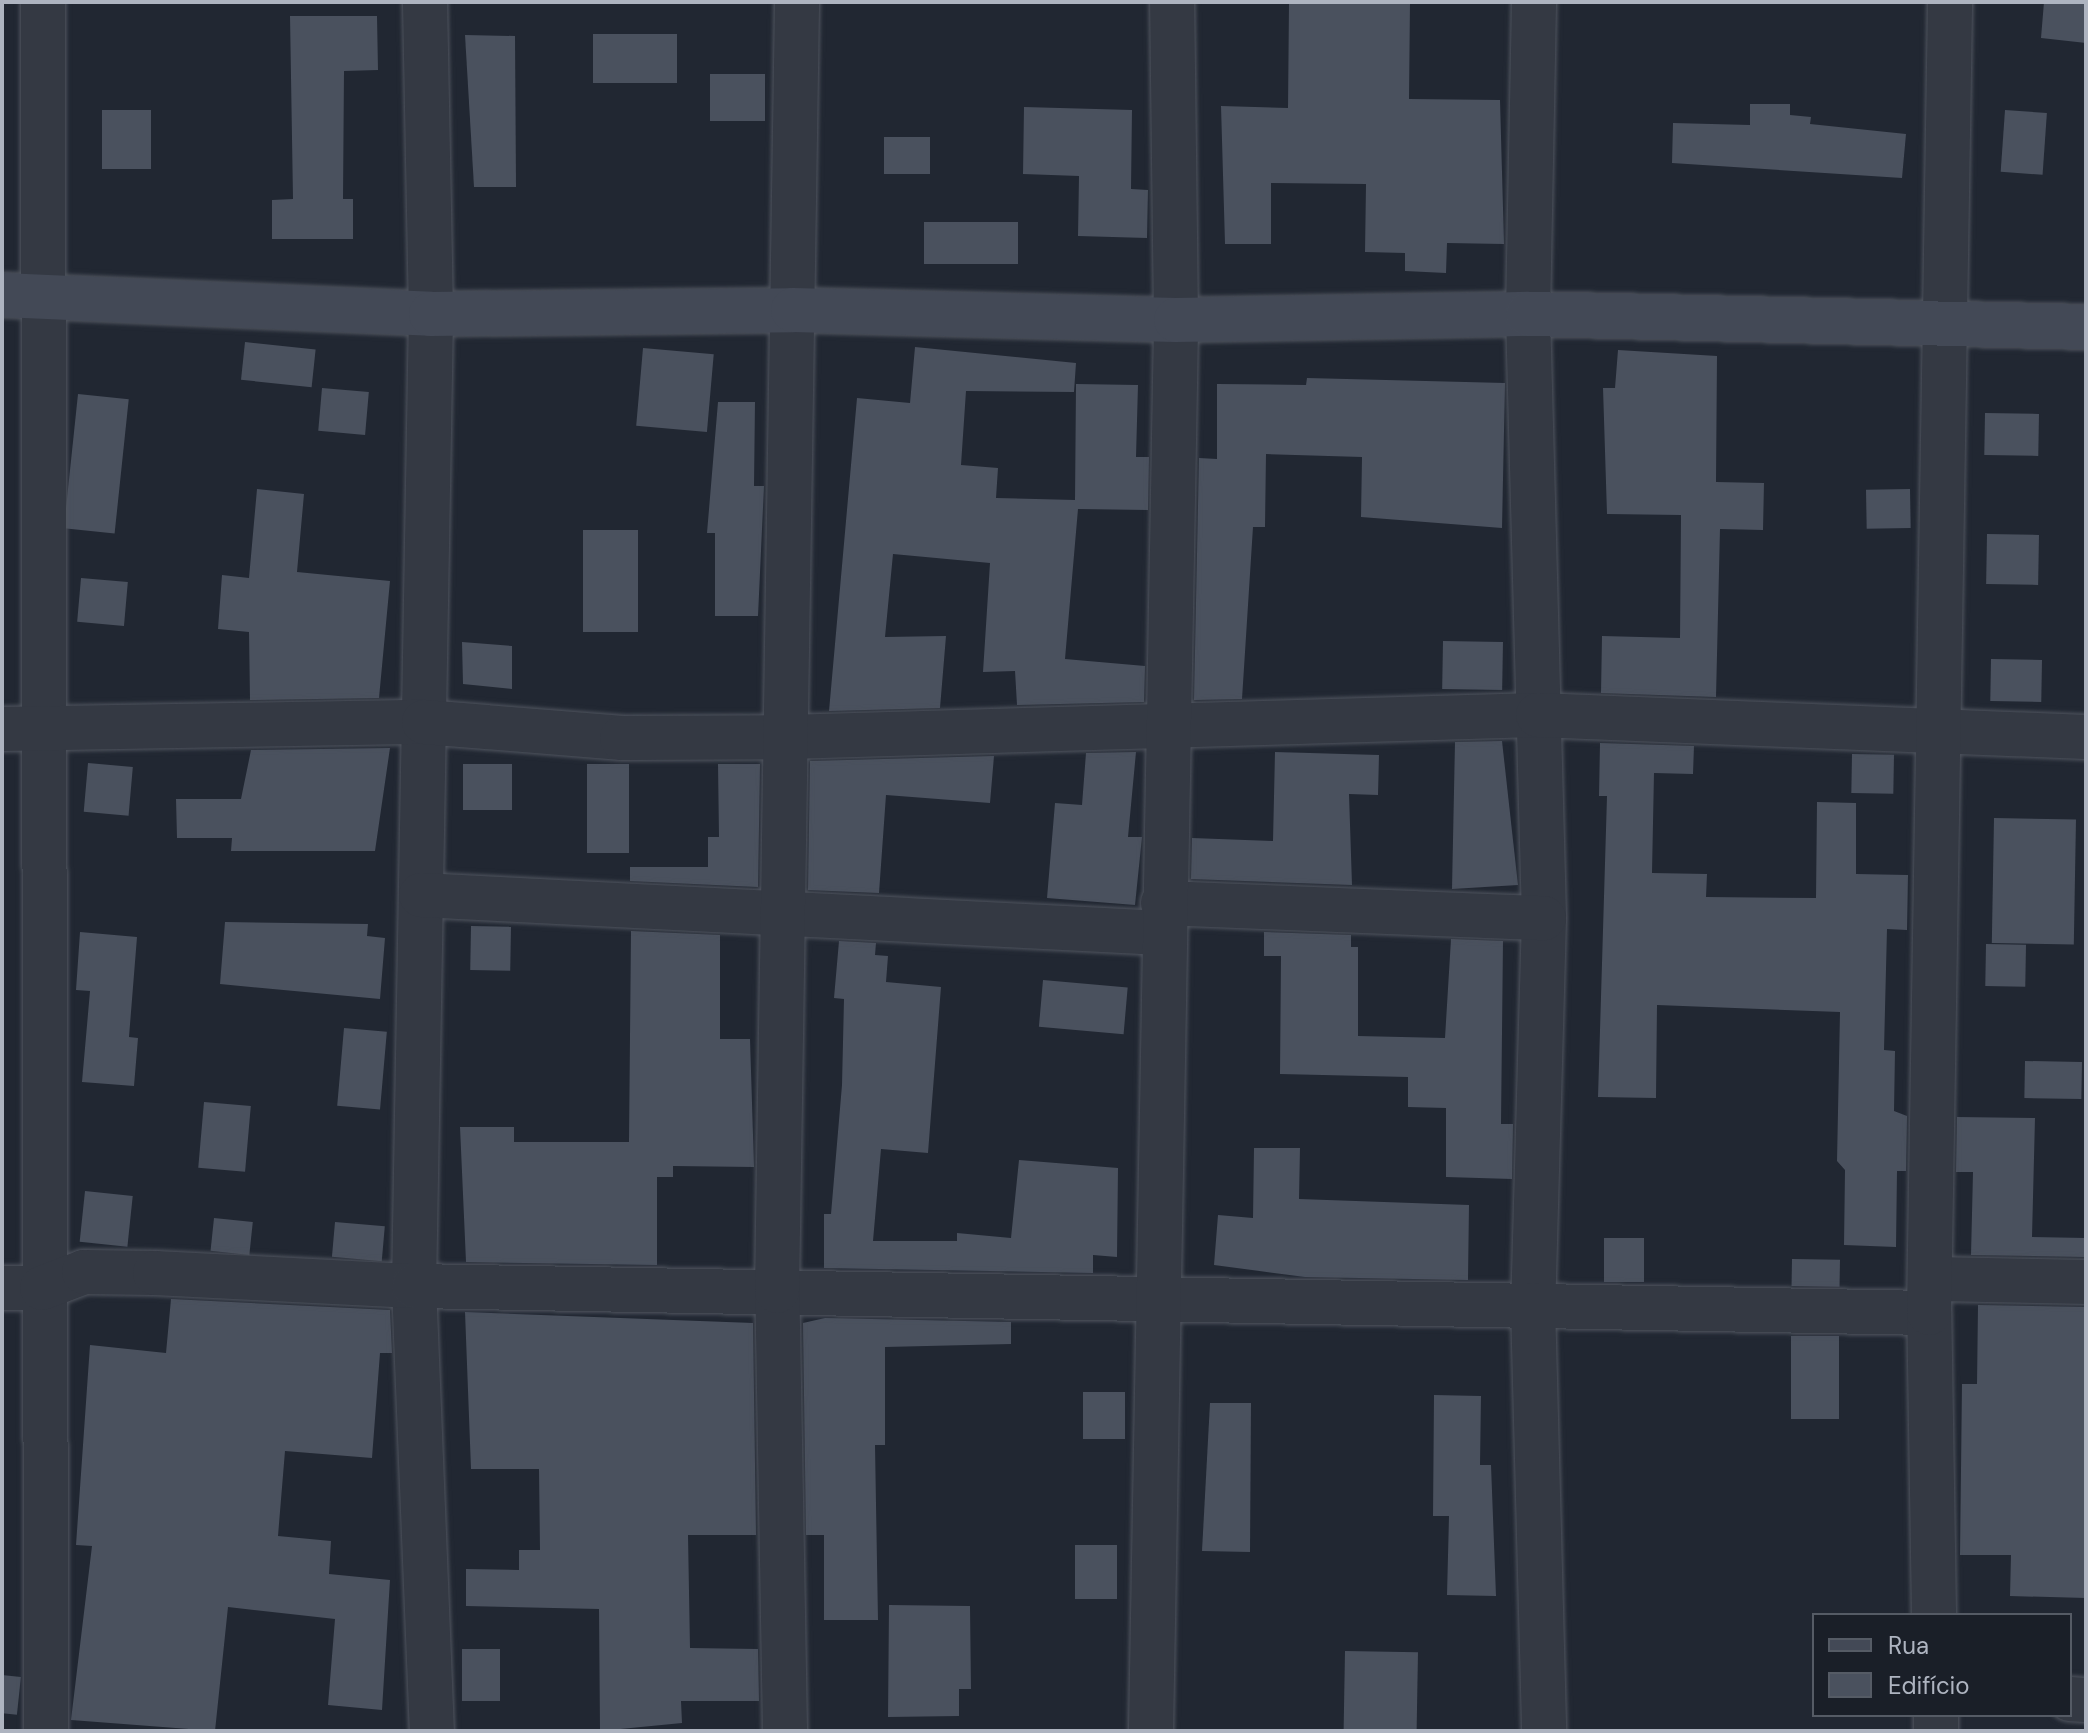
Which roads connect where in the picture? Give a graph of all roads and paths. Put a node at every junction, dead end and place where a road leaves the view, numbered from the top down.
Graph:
1 (43, 2) edge
2 (425, 2) edge
3 (797, 2) edge
4 (1172, 2) edge
5 (1534, 2) edge
6 (1950, 2) edge
7 (2, 295) edge
8 (45, 296) junction
9 (793, 310) junction
10 (431, 314) junction
11 (1528, 314) junction
12 (1176, 320) junction
13 (1942, 326) junction
14 (2086, 327) edge
15 (1538, 715) junction
16 (424, 722) junction
17 (1167, 728) junction
18 (23, 729) edge
19 (1938, 735) junction
20 (787, 737) junction
21 (2086, 737) edge
22 (421, 895) junction
23 (784, 912) junction
24 (1162, 918) junction
25 (1544, 918) junction
26 (2086, 1282) edge
27 (414, 1286) junction
28 (22, 1288) edge
29 (777, 1291) junction
30 (1153, 1295) junction
31 (1931, 1296) junction
32 (1533, 1305) junction
33 (1934, 1613) edge
34 (46, 1731) edge
35 (432, 1731) edge
36 (785, 1731) edge
37 (1151, 1731) edge
38 (1544, 1731) edge

1 - 8 street
2 - 10 street
3 - 9 street
4 - 12 street
5 - 11 street
6 - 13 street
7 - 8 street
8 - 10 street
8 - 18 street
9 - 10 street
9 - 12 street
9 - 20 street
10 - 16 street
11 - 12 street
11 - 13 street
11 - 15 street
12 - 17 street
13 - 14 street
13 - 19 street
15 - 17 street
15 - 19 street
15 - 25 street
16 - 18 street
16 - 20 street
16 - 22 street
17 - 20 street
17 - 24 street
18 - 28 street
19 - 21 street
19 - 31 street
20 - 23 street
22 - 23 street
22 - 27 street
23 - 24 street
23 - 29 street
24 - 25 street
24 - 30 street
25 - 32 street
26 - 31 street
27 - 28 street
27 - 29 street
27 - 35 street
28 - 34 street
29 - 30 street
29 - 36 street
30 - 32 street
30 - 37 street
31 - 32 street
31 - 33 street
32 - 38 street

